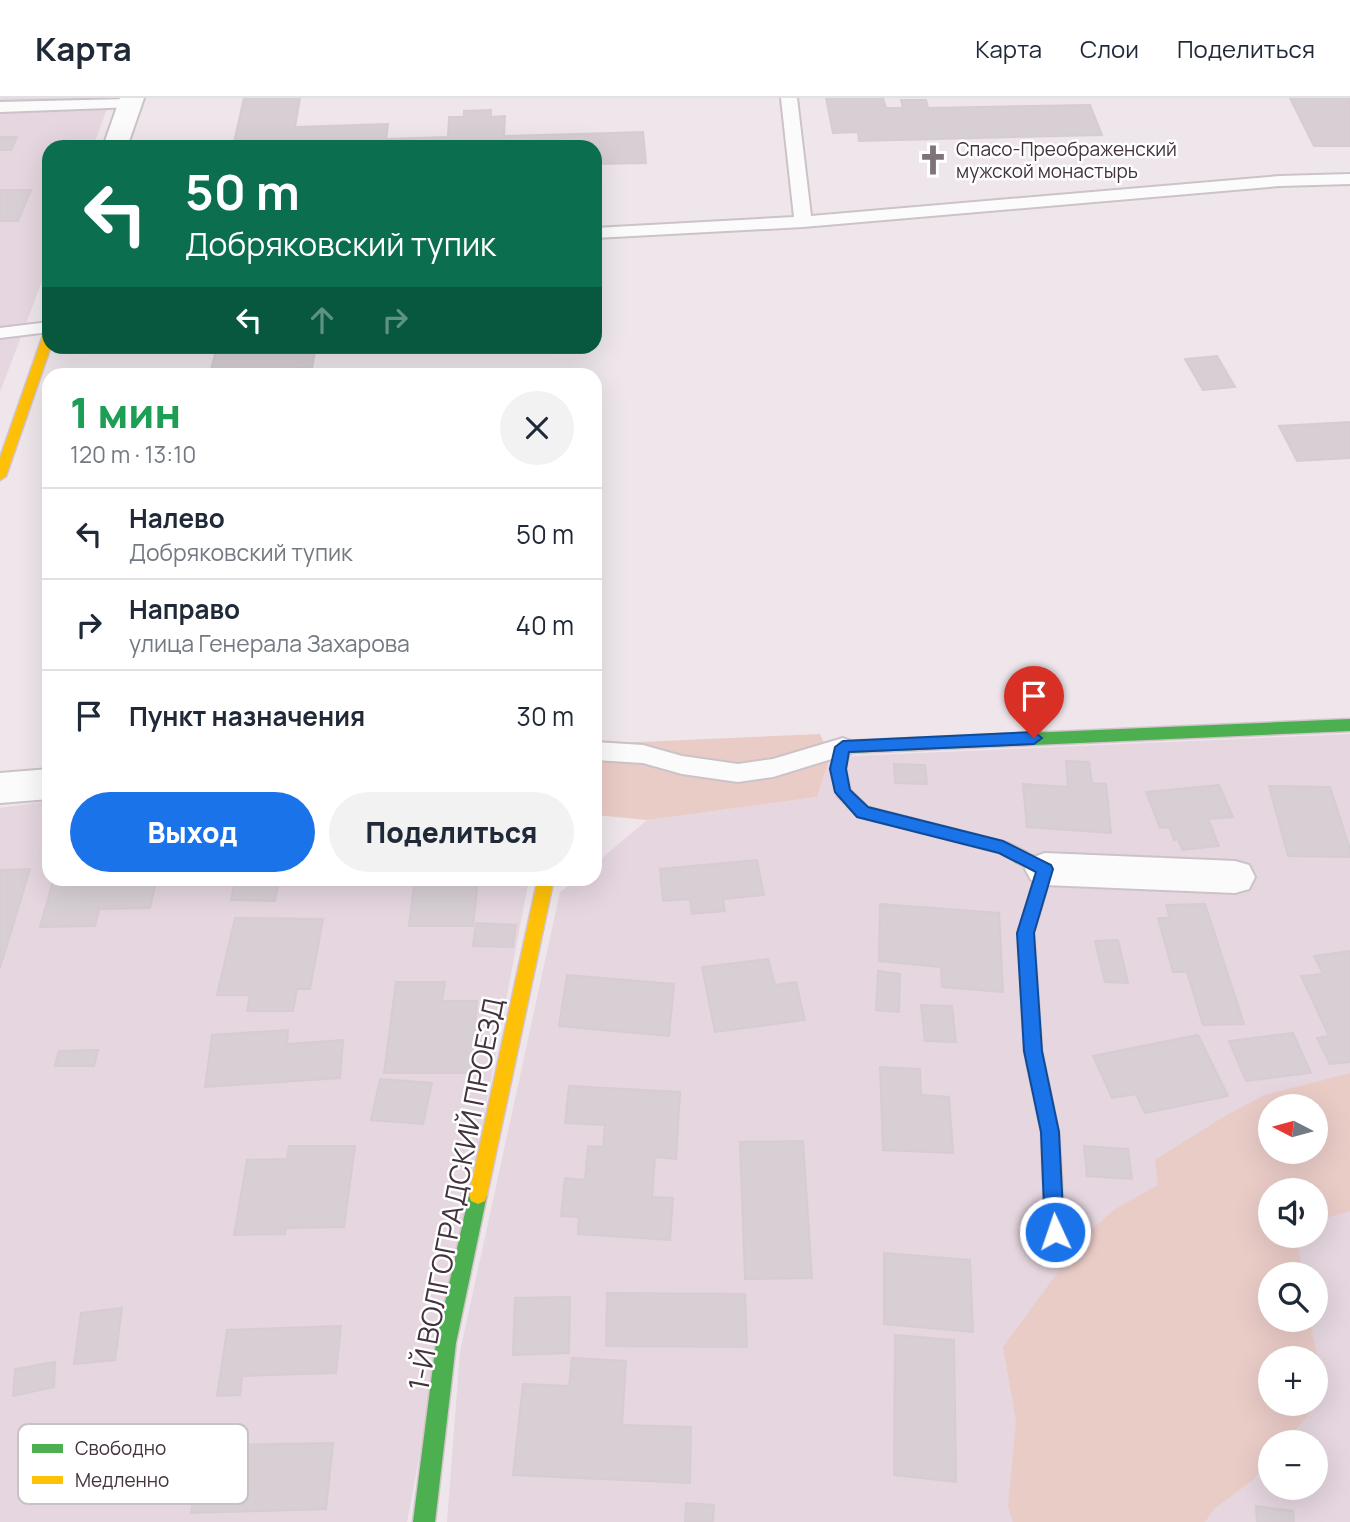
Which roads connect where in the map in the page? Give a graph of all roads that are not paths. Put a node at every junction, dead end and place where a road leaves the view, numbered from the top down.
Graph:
1 (789, 98) edge
2 (131, 101) edge
3 (0, 107) edge
4 (117, 140) edge
5 (1350, 179) edge
6 (803, 222) junction
7 (602, 233) edge
8 (42, 328) edge
9 (0, 333) edge
10 (42, 354) edge
11 (0, 476) edge
12 (1350, 725) edge
13 (843, 747) junction
14 (602, 751) edge
15 (42, 785) edge
16 (0, 788) edge
17 (1045, 869) junction
18 (1235, 877) dead end
19 (544, 886) edge
20 (1055, 1232) dead end
21 (424, 1522) edge

1 - 6 lane
2 - 3 lane
2 - 4 street
5 - 6 lane
6 - 7 lane
8 - 9 lane
10 - 11 street
12 - 13 street
13 - 14 lane
13 - 17 street
15 - 16 street
17 - 18 street
17 - 20 street
19 - 21 street, 1-Й ВОЛГОГРАДСКИЙ ПРОЕЗД

